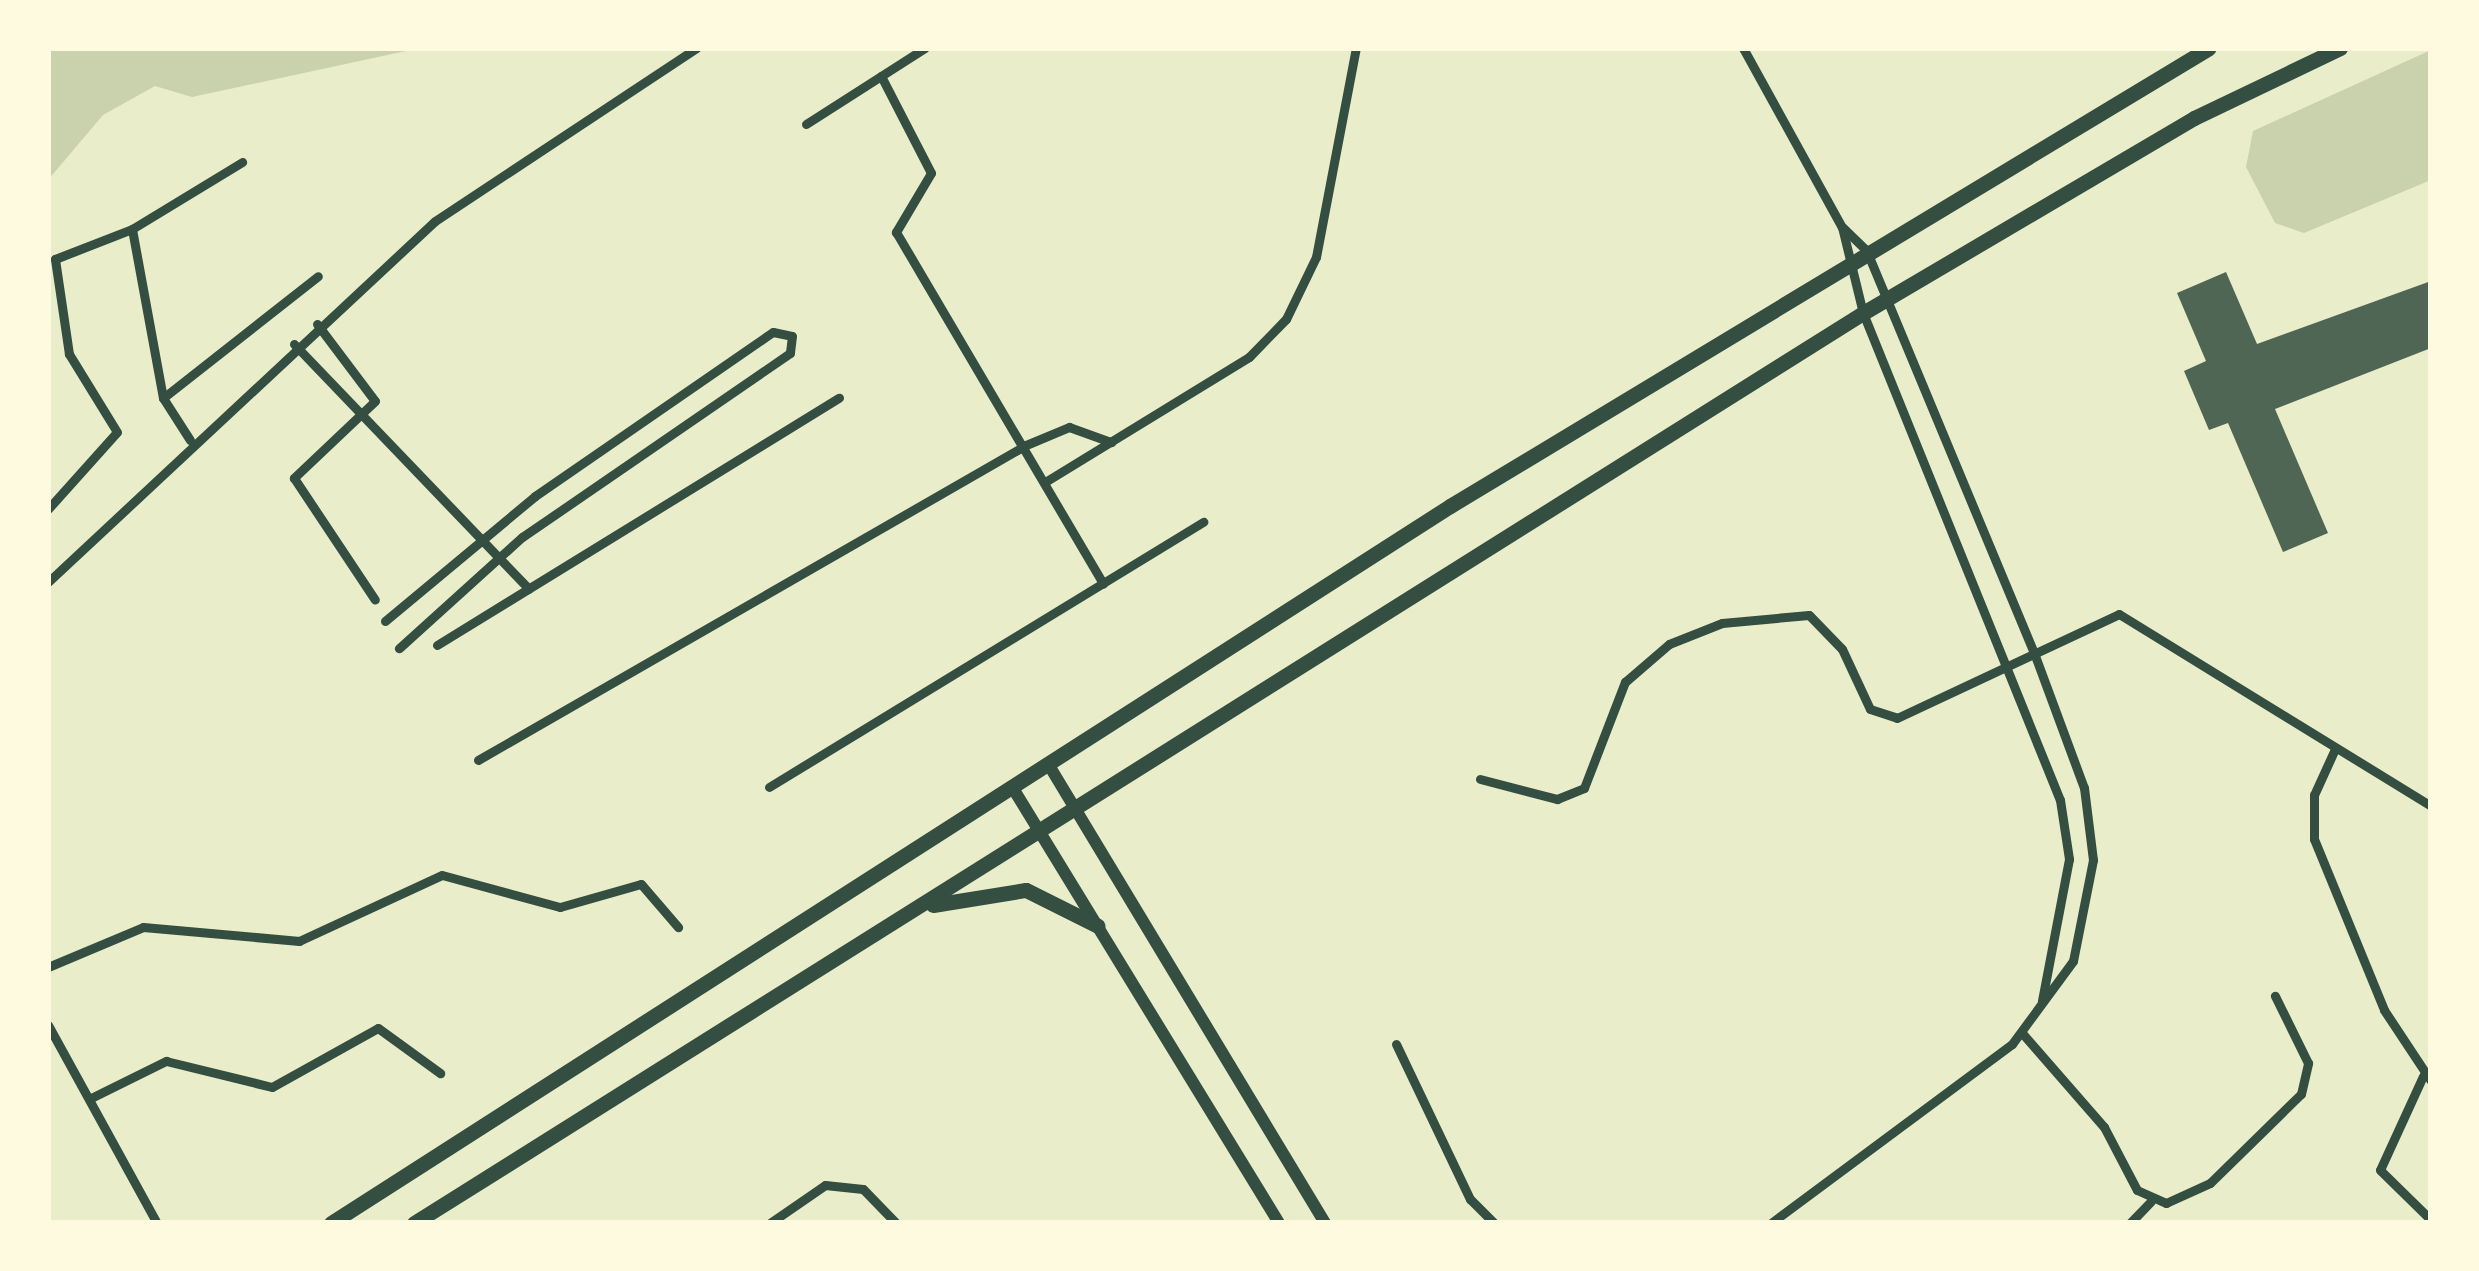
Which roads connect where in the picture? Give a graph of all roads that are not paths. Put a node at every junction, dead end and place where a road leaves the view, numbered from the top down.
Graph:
1 (695, 48) edge
2 (925, 48) edge
3 (1356, 48) edge
4 (1743, 48) edge
5 (2210, 48) edge
6 (2340, 48) edge
7 (881, 76) junction
8 (806, 124) dead end
9 (242, 162) dead end
10 (1842, 227) junction
11 (132, 229) junction
12 (1866, 250) junction
13 (1847, 262) junction
14 (318, 276) dead end
15 (1886, 299) junction
16 (1863, 313) junction
17 (317, 324) junction
18 (294, 344) junction
19 (163, 398) junction
20 (839, 398) dead end
21 (360, 417) junction
22 (190, 440) junction
23 (1111, 442) junction
24 (1026, 445) junction
25 (1045, 482) junction
26 (48, 508) edge
27 (1203, 522) dead end
28 (478, 538) junction
29 (496, 557) junction
30 (48, 582) edge
31 (1103, 584) junction
32 (529, 589) junction
33 (375, 600) dead end
34 (385, 621) dead end
35 (437, 645) dead end
36 (399, 648) dead end
37 (2034, 653) junction
38 (2005, 665) junction
39 (2334, 751) junction
40 (478, 760) dead end
41 (1050, 767) junction
42 (1480, 779) dead end
43 (769, 787) dead end
44 (1014, 790) junction
45 (2431, 806) edge
46 (1076, 809) junction
47 (1041, 832) junction
48 (916, 909) junction
49 (1098, 926) junction
50 (678, 927) dead end
51 (48, 967) edge
52 (2275, 995) dead end
53 (2040, 1012) junction
54 (48, 1025) edge
55 (2022, 1033) junction
56 (1396, 1044) dead end
57 (440, 1073) dead end
58 (2427, 1078) edge
59 (91, 1098) junction
60 (2151, 1201) junction
61 (2431, 1220) edge
62 (157, 1223) edge
63 (331, 1223) edge
64 (414, 1223) edge
65 (770, 1223) edge
66 (896, 1223) edge
67 (1279, 1223) edge
68 (1325, 1223) edge
69 (1494, 1223) edge
70 (1771, 1223) edge
71 (2130, 1223) edge

1 - 17 street
2 - 7 street
3 - 23 street
4 - 10 street
5 - 12 main road
6 - 15 main road
7 - 8 street
7 - 24 street
9 - 11 street
10 - 12 street
10 - 13 street
11 - 19 street
11 - 26 street
12 - 13 main road
12 - 15 street
13 - 16 street
13 - 41 main road
14 - 19 street
15 - 16 main road
15 - 37 street
16 - 38 street
16 - 46 main road
17 - 18 street
17 - 21 street
18 - 21 street
18 - 22 street
19 - 22 street
20 - 32 street
21 - 28 street
21 - 33 street
22 - 30 street
23 - 24 street
23 - 25 street
24 - 25 street
24 - 40 street
25 - 31 street
27 - 31 street
28 - 29 street
28 - 29 street
28 - 34 street
29 - 32 street
29 - 36 street
31 - 43 street
32 - 35 street
37 - 38 street
37 - 39 street
37 - 53 street
38 - 42 street
38 - 53 street
39 - 45 street
39 - 58 street
41 - 44 main road
41 - 46 street
44 - 47 street
44 - 63 main road
46 - 47 main road
46 - 68 street
47 - 48 main road
47 - 49 street
48 - 49 main road
48 - 64 main road
49 - 67 street
50 - 51 street
52 - 60 street
53 - 55 street
54 - 59 street
55 - 60 street
55 - 70 street
56 - 69 street
57 - 59 street
58 - 61 street
59 - 62 street
60 - 71 street
65 - 66 street

